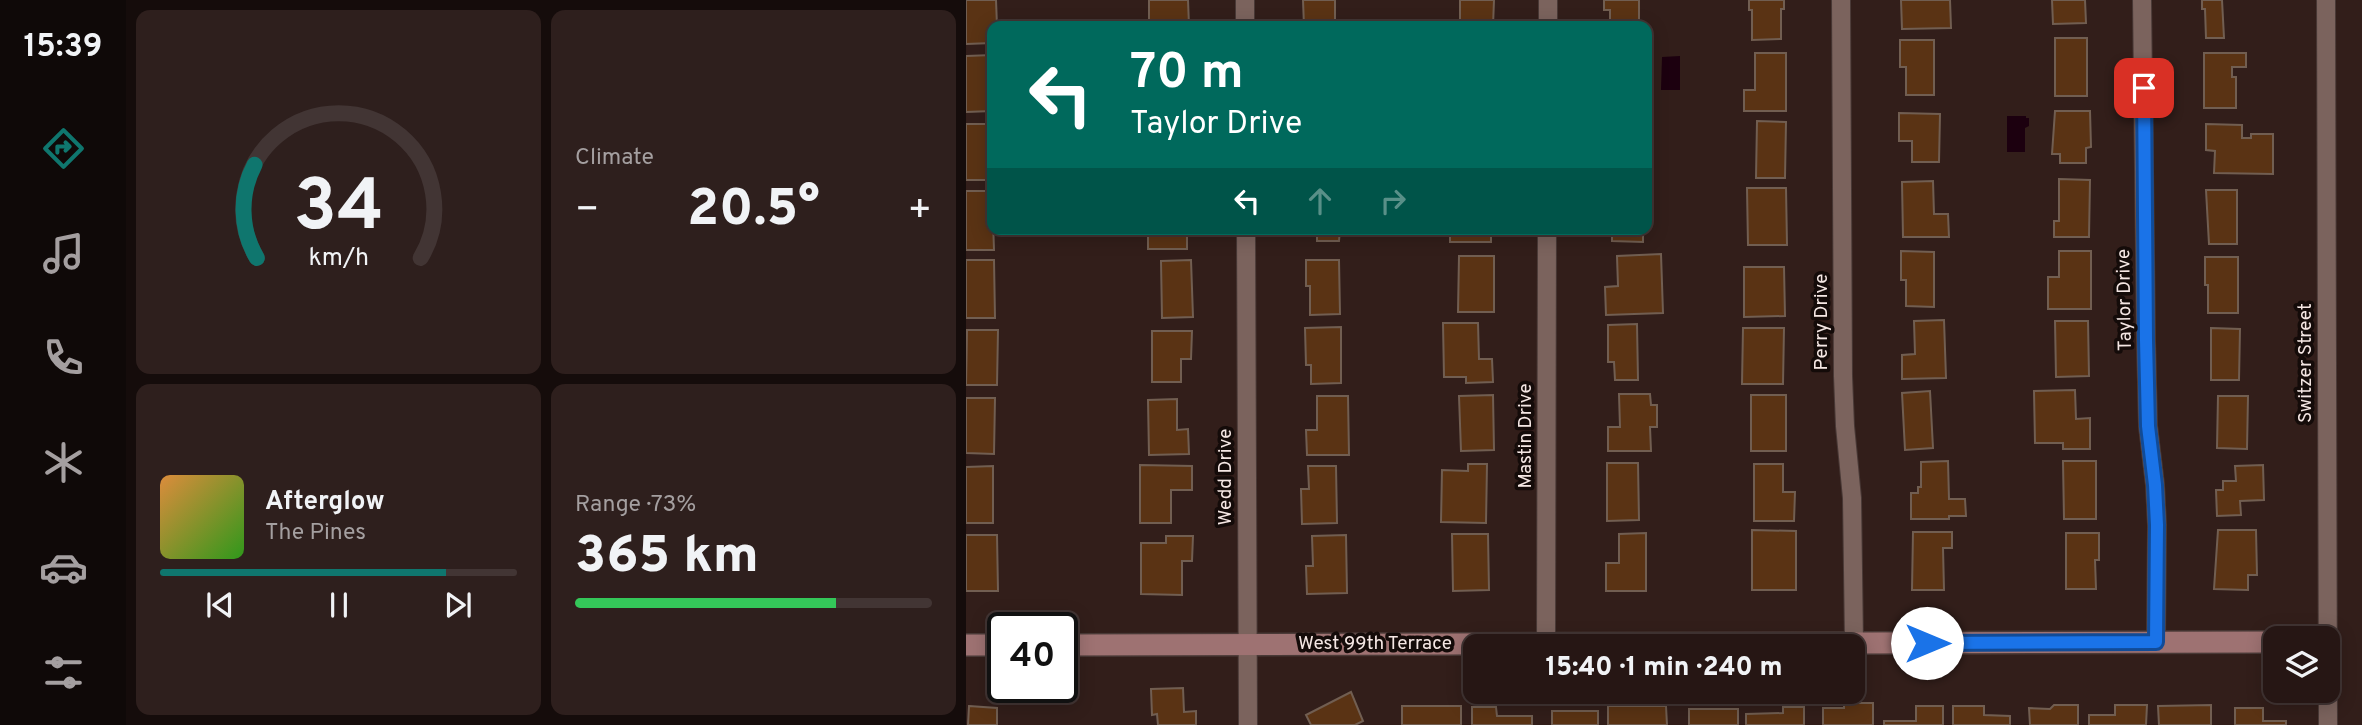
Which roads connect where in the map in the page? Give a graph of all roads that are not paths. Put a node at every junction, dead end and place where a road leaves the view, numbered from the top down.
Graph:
1 (1245, 0) edge
2 (1548, 0) edge
3 (1841, 0) edge
4 (2142, 0) edge
5 (2326, 0) edge
6 (1245, 21) edge
7 (1548, 21) edge
8 (1246, 235) edge
9 (1547, 235) edge
10 (2328, 626) edge
11 (1546, 634) edge
12 (1854, 634) edge
13 (2156, 642) junction
14 (2263, 642) edge
15 (1865, 643) edge
16 (1463, 644) edge
17 (966, 645) edge
18 (987, 645) edge
19 (1078, 645) edge
20 (1247, 645) junction
21 (2328, 703) edge
22 (1248, 725) edge
23 (2328, 725) edge

1 - 6 street
2 - 7 street
3 - 12 street, Perry Drive
4 - 13 street, Taylor Drive
5 - 10 street, Switzer Street
8 - 20 street, Wedd Drive
9 - 11 street, Mastin Drive
13 - 14 street, West 99th Terrace
13 - 15 street, West 99th Terrace
16 - 20 street, West 99th Terrace
17 - 18 street
19 - 20 street, West 99th Terrace
20 - 22 street, Wedd Drive
21 - 23 street, Switzer Street

